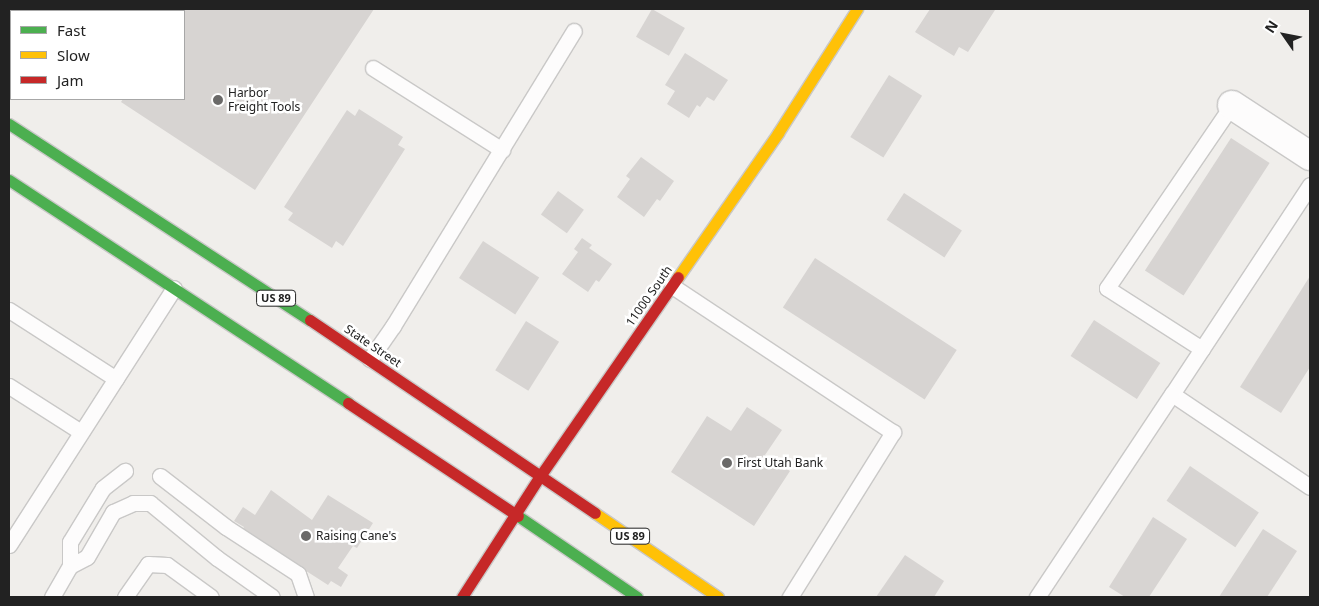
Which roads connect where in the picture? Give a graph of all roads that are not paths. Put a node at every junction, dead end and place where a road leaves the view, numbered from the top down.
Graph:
1 (857, 9) edge
2 (574, 31) dead end
3 (373, 68) dead end
4 (1232, 105) joint
5 (9, 124) edge
6 (502, 150) junction
7 (1310, 156) edge
8 (9, 180) edge
9 (1310, 185) edge
10 (672, 286) junction
11 (174, 288) junction
12 (9, 310) edge
13 (1202, 349) junction
14 (370, 360) junction
15 (116, 379) junction
16 (9, 386) edge
17 (1172, 394) junction
18 (81, 432) junction
19 (125, 472) dead end
20 (160, 476) dead end
21 (540, 476) junction
22 (1310, 487) edge
23 (515, 514) junction
24 (9, 545) edge
25 (70, 566) junction
26 (52, 597) edge
27 (125, 597) edge
28 (211, 597) edge
29 (272, 597) edge
30 (306, 597) edge
31 (462, 597) edge
32 (637, 597) edge
33 (718, 597) edge
34 (790, 597) edge
35 (1037, 597) edge

1 - 10 main road, 11000 South
2 - 6 lane
3 - 6 lane
4 - 7 street
4 - 13 lane
5 - 14 main road, State Street / US 89
6 - 14 lane
8 - 11 main road
9 - 13 lane
10 - 21 main road, 11000 South
10 - 34 lane
11 - 15 lane
11 - 23 main road
12 - 15 lane
13 - 17 lane
14 - 21 main road, State Street / US 89
15 - 18 lane
16 - 18 lane
17 - 22 lane
17 - 35 lane
18 - 24 lane
19 - 25 lane
20 - 30 lane
21 - 23 main road, 11000 South
21 - 33 main road, State Street / US 89
23 - 31 main road, 11000 South
23 - 32 main road
25 - 26 lane
25 - 29 lane
27 - 28 lane

